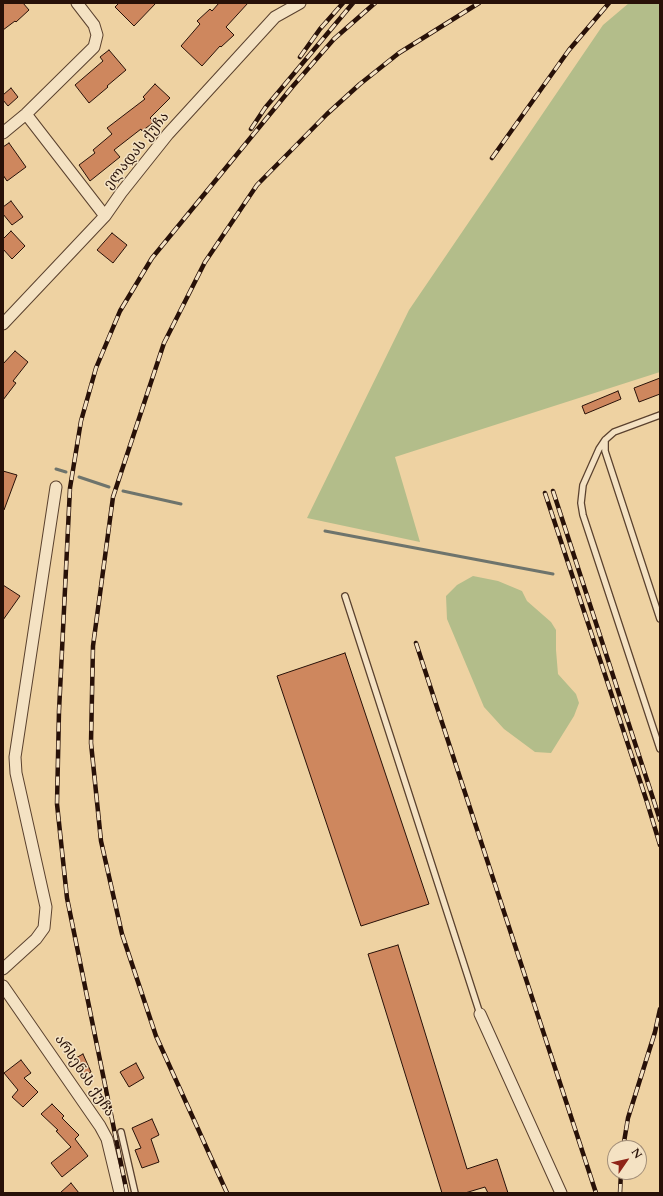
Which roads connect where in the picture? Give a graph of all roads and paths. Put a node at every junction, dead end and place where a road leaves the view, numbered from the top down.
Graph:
1 (77, 3) edge
2 (300, 3) edge
3 (26, 114) junction
4 (3, 133) edge
5 (105, 216) junction
6 (3, 324) edge
7 (660, 415) edge
8 (605, 440) junction
9 (56, 487) dead end
10 (345, 596) dead end
11 (660, 619) edge
12 (660, 749) edge
13 (3, 969) edge
14 (3, 986) edge
15 (480, 1014) joint
16 (121, 1132) dead end
17 (120, 1193) edge
18 (135, 1193) edge
19 (561, 1193) edge

1 - 3 street
2 - 5 street, ელადას ქუჩა
3 - 4 street
3 - 5 street
5 - 6 street, ელადას ქუჩა
7 - 8 lane
8 - 11 lane
8 - 12 lane
9 - 13 street
10 - 15 lane
14 - 17 street, არსენას ქუჩა
15 - 19 street
16 - 18 lane

